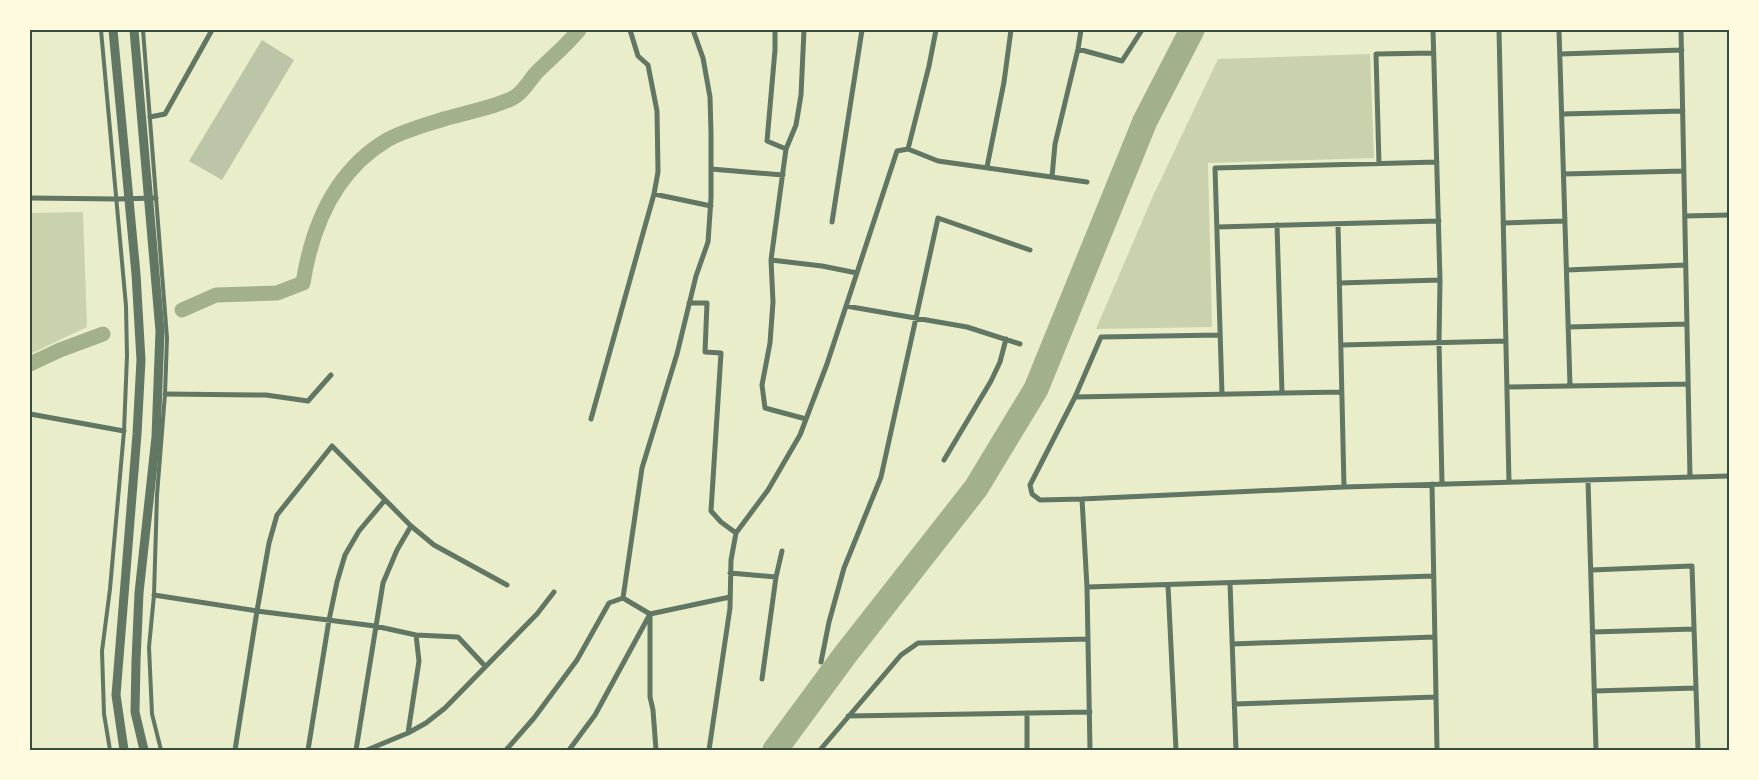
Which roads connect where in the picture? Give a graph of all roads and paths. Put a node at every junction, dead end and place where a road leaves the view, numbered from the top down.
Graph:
1 (101, 30) edge
2 (112, 30) edge
3 (134, 30) edge
4 (142, 30) edge
5 (206, 30) edge
6 (212, 30) edge
7 (630, 30) edge
8 (693, 30) edge
9 (775, 30) edge
10 (804, 30) edge
11 (862, 30) edge
12 (936, 30) edge
13 (1011, 30) edge
14 (1081, 30) edge
15 (1142, 30) edge
16 (1433, 30) edge
17 (1499, 30) edge
18 (1559, 30) edge
19 (1681, 30) edge
20 (206, 38) junction
21 (1078, 49) junction
22 (1682, 50) junction
23 (1434, 53) junction
24 (1560, 54) junction
25 (1683, 112) junction
26 (1562, 114) junction
27 (150, 117) junction
28 (786, 149) junction
29 (908, 149) junction
30 (1437, 162) junction
31 (1379, 164) junction
32 (987, 168) junction
33 (711, 170) junction
34 (1684, 171) junction
35 (1564, 174) junction
36 (783, 175) junction
37 (1052, 177) junction
38 (1087, 182) dead end
39 (654, 194) junction
40 (30, 198) edge
41 (156, 198) junction
42 (117, 200) junction
43 (711, 206) junction
44 (1729, 215) edge
45 (1685, 216) junction
46 (1439, 221) junction
47 (1565, 221) junction
48 (832, 222) dead end
49 (1503, 223) junction
50 (1338, 224) junction
51 (1277, 226) junction
52 (1217, 227) junction
53 (1030, 250) dead end
54 (771, 260) junction
55 (1686, 265) junction
56 (1567, 270) junction
57 (857, 273) junction
58 (1440, 280) junction
59 (1339, 283) junction
60 (689, 302) junction
61 (846, 306) junction
62 (917, 318) junction
63 (1687, 324) junction
64 (1568, 328) junction
65 (1220, 335) junction
66 (1006, 340) junction
67 (1506, 340) junction
68 (1439, 342) junction
69 (1020, 344) dead end
70 (1340, 345) junction
71 (331, 375) dead end
72 (1688, 384) junction
73 (1570, 386) junction
74 (1507, 387) junction
75 (1342, 392) junction
76 (1282, 393) junction
77 (165, 394) junction
78 (1222, 394) junction
79 (1075, 396) junction
80 (30, 414) edge
81 (806, 418) junction
82 (591, 420) dead end
83 (124, 431) junction
84 (944, 460) dead end
85 (1729, 476) edge
86 (1690, 477) junction
87 (1588, 480) junction
88 (1509, 482) junction
89 (1432, 484) junction
90 (1442, 484) junction
91 (1344, 487) junction
92 (1082, 499) junction
93 (384, 500) junction
94 (411, 526) junction
95 (736, 533) junction
96 (782, 551) dead end
97 (1591, 570) junction
98 (730, 573) junction
99 (1434, 576) junction
100 (776, 577) junction
101 (1230, 582) junction
102 (507, 585) dead end
103 (1168, 585) junction
104 (1087, 587) junction
105 (554, 592) dead end
106 (154, 595) junction
107 (730, 597) junction
108 (623, 598) junction
109 (257, 610) junction
110 (650, 614) junction
111 (329, 620) junction
112 (375, 626) junction
113 (1694, 629) junction
114 (1592, 632) junction
115 (416, 635) junction
116 (1435, 637) junction
117 (1088, 639) junction
118 (1232, 644) junction
119 (821, 662) dead end
120 (485, 666) junction
121 (762, 679) dead end
122 (1696, 688) junction
123 (1594, 691) junction
124 (1436, 697) junction
125 (1235, 704) junction
126 (1090, 712) junction
127 (1027, 713) junction
128 (848, 716) junction
129 (408, 733) junction
130 (110, 750) edge
131 (124, 750) edge
132 (144, 750) edge
133 (161, 750) edge
134 (235, 750) edge
135 (308, 750) edge
136 (356, 750) edge
137 (368, 750) edge
138 (506, 750) edge
139 (569, 750) edge
140 (656, 750) edge
141 (709, 750) edge
142 (820, 750) edge
143 (1027, 750) edge
144 (1090, 750) edge
145 (1176, 750) edge
146 (1236, 750) edge
147 (1437, 750) edge
148 (1596, 750) edge
149 (1698, 750) edge

1 - 42 lane
2 - 131 street
3 - 132 street
4 - 27 lane
5 - 20 street
6 - 20 street
7 - 39 street
8 - 33 street
9 - 28 street
10 - 28 street
11 - 48 street
12 - 29 street
13 - 32 street
14 - 21 street
15 - 21 street
16 - 23 street
17 - 49 street
18 - 24 street
19 - 22 street
20 - 27 street
21 - 37 street
22 - 24 street
22 - 25 street
23 - 30 street
23 - 31 street
24 - 26 street
25 - 26 street
25 - 34 street
26 - 35 street
27 - 41 lane
28 - 36 street
29 - 32 street
29 - 57 street
30 - 31 street
30 - 46 street
31 - 52 street
32 - 37 street
33 - 36 street
33 - 43 street
34 - 35 street
34 - 45 street
35 - 47 street
36 - 54 street
37 - 38 street
39 - 43 street
39 - 82 street
40 - 42 street
41 - 42 street
41 - 77 lane
42 - 83 lane
43 - 60 street
44 - 45 street
45 - 55 street
46 - 50 street
46 - 58 street
47 - 49 street
47 - 56 street
49 - 67 street
50 - 51 street
50 - 59 street
51 - 52 street
51 - 76 street
52 - 65 street
53 - 62 street
54 - 57 street
54 - 81 street
55 - 56 street
55 - 63 street
56 - 64 street
57 - 61 street
58 - 59 street
58 - 68 street
59 - 70 street
60 - 95 street
60 - 108 street
61 - 62 street
61 - 81 street
62 - 66 street
62 - 119 street
63 - 64 street
63 - 72 street
64 - 73 street
65 - 78 street
65 - 79 street
66 - 69 street
66 - 84 street
67 - 68 street
67 - 74 street
68 - 70 street
68 - 90 street
70 - 75 street
71 - 77 street
72 - 73 street
72 - 86 street
73 - 74 street
74 - 88 street
75 - 76 street
75 - 91 street
76 - 78 street
77 - 106 lane
78 - 79 street
79 - 92 street
80 - 83 street
81 - 95 street
83 - 130 lane
85 - 86 street
86 - 87 street
87 - 88 street
87 - 97 street
88 - 90 street
89 - 90 street
89 - 91 street
89 - 99 street
91 - 92 street
92 - 104 street
93 - 94 street
93 - 109 street
93 - 111 street
94 - 102 street
94 - 112 street
95 - 98 street
96 - 100 street
97 - 113 street
97 - 114 street
98 - 100 street
98 - 107 street
99 - 101 street
99 - 116 street
100 - 121 street
101 - 103 street
101 - 118 street
103 - 104 street
103 - 145 street
104 - 117 street
105 - 120 street
106 - 109 street
106 - 133 lane
107 - 110 street
107 - 141 street
108 - 110 street
108 - 138 street
109 - 111 street
109 - 134 street
110 - 139 street
110 - 140 street
111 - 112 street
111 - 135 street
112 - 115 street
112 - 136 street
113 - 114 street
113 - 122 street
114 - 123 street
115 - 120 street
115 - 129 street
116 - 118 street
116 - 124 street
117 - 126 street
117 - 128 street
118 - 125 street
120 - 129 street
122 - 123 street
122 - 149 street
123 - 148 street
124 - 125 street
124 - 147 street
125 - 146 street
126 - 127 street
126 - 144 street
127 - 128 street
127 - 143 street
128 - 142 street
129 - 137 street

